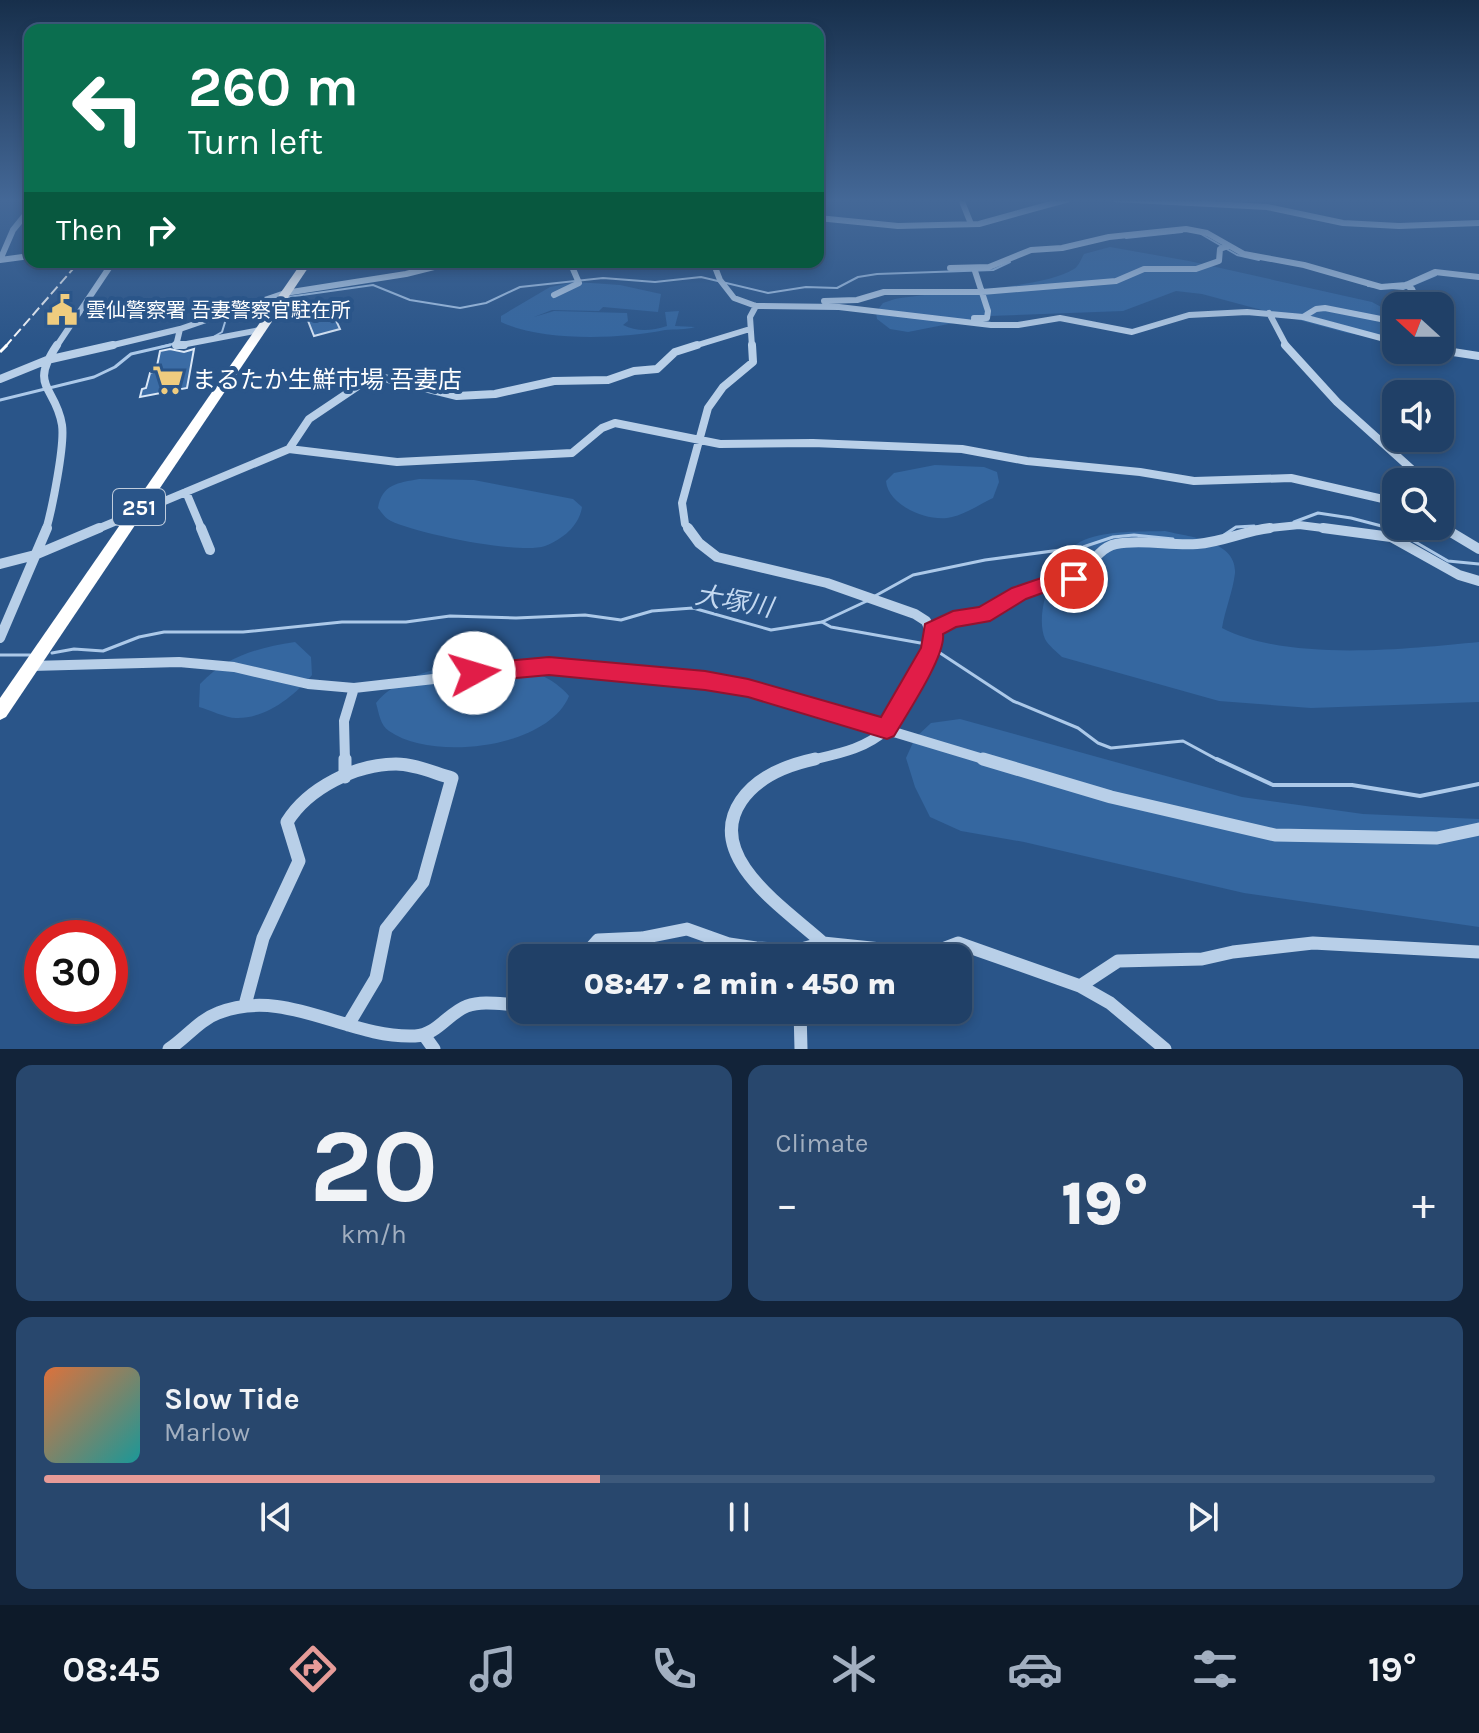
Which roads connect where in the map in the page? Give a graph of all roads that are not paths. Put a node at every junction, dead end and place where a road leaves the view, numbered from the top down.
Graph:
1 (1062, 248) edge
2 (1225, 248) edge
3 (1228, 248) edge
4 (24, 257) edge
5 (0, 260) edge
6 (109, 268) edge
7 (303, 268) edge
8 (430, 268) edge
9 (573, 268) edge
10 (716, 268) edge
11 (950, 268) dead end
12 (974, 270) junction
13 (1479, 277) edge
14 (1409, 287) junction
15 (982, 292) junction
16 (1412, 292) edge
17 (554, 295) dead end
18 (283, 297) junction
19 (790, 305) junction
20 (756, 306) junction
21 (1269, 313) junction
22 (1303, 317) junction
23 (1382, 319) edge
24 (948, 320) junction
25 (180, 329) junction
26 (750, 329) junction
27 (260, 330) junction
28 (1382, 338) edge
29 (1454, 352) edge
30 (1479, 356) edge
31 (47, 360) junction
32 (0, 379) edge
33 (698, 438) junction
34 (289, 449) junction
35 (353, 457) junction
36 (398, 465) dead end
37 (1411, 468) edge
38 (186, 492) junction
39 (1382, 499) edge
40 (135, 514) junction
41 (1454, 534) edge
42 (1479, 549) edge
43 (210, 550) dead end
44 (35, 555) junction
45 (0, 564) edge
46 (1479, 581) edge
47 (932, 630) junction
48 (0, 638) edge
49 (32, 666) junction
50 (354, 688) junction
51 (0, 712) edge
52 (887, 729) junction
53 (345, 777) junction
54 (1479, 829) edge
55 (823, 943) joint
56 (594, 944) edge
57 (729, 944) edge
58 (1479, 952) edge
59 (1080, 986) junction
60 (245, 1005) junction
61 (508, 1005) edge
62 (800, 1024) edge
63 (348, 1025) junction
64 (424, 1035) junction
65 (169, 1049) edge
66 (434, 1049) edge
67 (801, 1049) edge
68 (1165, 1049) edge

1 - 12 street
2 - 15 street
3 - 14 street
4 - 5 street
6 - 31 street
7 - 18 highway, 251
8 - 18 street
9 - 17 street
10 - 20 street
11 - 12 street
12 - 15 street
13 - 14 street
14 - 16 street
15 - 19 street
15 - 24 street
18 - 25 street
18 - 27 highway, 251
19 - 20 street
19 - 24 street
20 - 26 street
21 - 22 street
21 - 24 street
21 - 37 street
22 - 23 street
22 - 28 street
25 - 27 street
25 - 31 street
26 - 33 street
26 - 34 street
27 - 40 highway, 251
29 - 30 street
31 - 32 street
31 - 44 street
33 - 35 street
33 - 39 street
33 - 47 street
34 - 35 street
34 - 38 street
35 - 36 street
38 - 40 street
38 - 43 street
40 - 44 street
40 - 49 highway, 251
41 - 42 street
44 - 45 street
44 - 48 street
46 - 47 street
47 - 52 street
49 - 50 street
49 - 51 highway, 251
50 - 52 street
50 - 53 street
52 - 54 street
52 - 55 street
53 - 60 street
53 - 63 street
55 - 59 street
56 - 57 street
58 - 59 street
59 - 68 street
60 - 63 street
60 - 65 street
61 - 64 street
62 - 67 street
63 - 64 street
64 - 66 street

